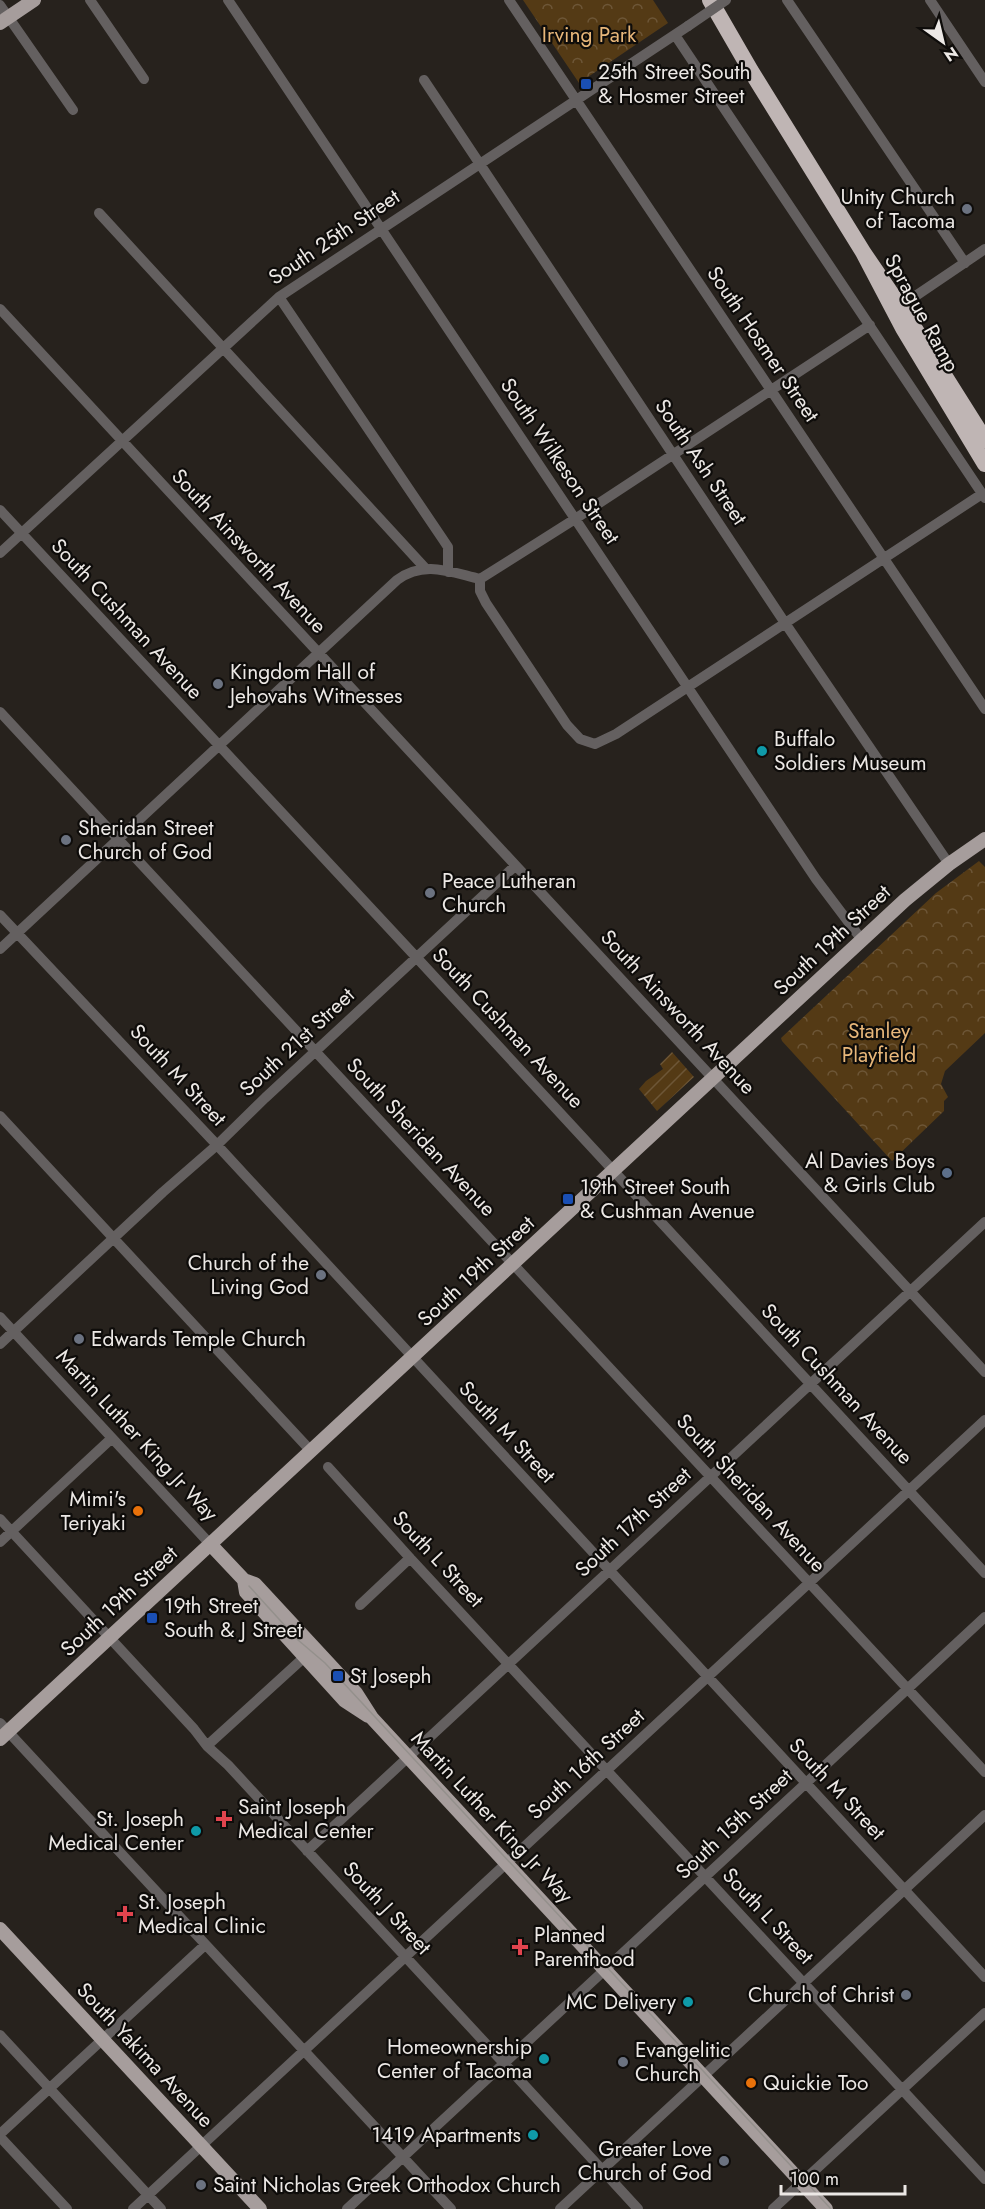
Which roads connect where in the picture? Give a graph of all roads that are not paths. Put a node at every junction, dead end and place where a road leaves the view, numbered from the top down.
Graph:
1 (34, 0) edge
2 (90, 0) edge
3 (228, 0) edge
4 (509, 0) edge
5 (701, 0) edge
6 (710, 0) edge
7 (726, 0) edge
8 (787, 0) edge
9 (930, 0) edge
10 (0, 5) edge
11 (4, 20) edge
12 (727, 31) junction
13 (675, 35) junction
14 (144, 79) dead end
15 (424, 80) dead end
16 (985, 82) edge
17 (575, 101) junction
18 (73, 110) dead end
19 (480, 163) junction
20 (99, 213) dead end
21 (380, 228) junction
22 (985, 249) edge
23 (862, 252) junction
24 (965, 263) junction
25 (917, 295) dead end
26 (279, 297) junction
27 (0, 309) edge
28 (870, 325) junction
29 (224, 347) junction
30 (771, 391) junction
31 (985, 440) edge
32 (121, 441) junction
33 (673, 455) junction
34 (985, 464) edge
35 (984, 496) edge
36 (0, 510) edge
37 (575, 519) junction
38 (21, 534) junction
39 (0, 554) edge
40 (882, 558) junction
41 (425, 568) junction
42 (448, 572) junction
43 (480, 579) junction
44 (785, 623) junction
45 (318, 654) junction
46 (687, 687) junction
47 (985, 709) edge
48 (0, 712) edge
49 (219, 746) junction
50 (985, 839) edge
51 (118, 840) junction
52 (949, 864) junction
53 (515, 866) junction
54 (0, 915) edge
55 (17, 933) junction
56 (862, 940) junction
57 (0, 949) edge
58 (417, 958) junction
59 (315, 1052) junction
60 (713, 1079) junction
61 (0, 1116) edge
62 (217, 1145) junction
63 (614, 1172) junction
64 (985, 1222) edge
65 (114, 1238) junction
66 (513, 1265) junction
67 (910, 1291) junction
68 (0, 1317) edge
69 (14, 1332) junction
70 (0, 1344) edge
71 (412, 1358) junction
72 (985, 1372) edge
73 (811, 1384) junction
74 (985, 1420) edge
75 (112, 1438) junction
76 (311, 1451) junction
77 (328, 1467) dead end
78 (710, 1478) junction
79 (909, 1491) junction
80 (0, 1519) edge
81 (12, 1531) junction
82 (0, 1542) edge
83 (211, 1545) junction
84 (410, 1558) junction
85 (609, 1571) junction
86 (985, 1573) edge
87 (808, 1584) junction
88 (360, 1605) dead end
89 (985, 1617) edge
90 (110, 1638) junction
91 (309, 1653) junction
92 (508, 1664) junction
93 (708, 1678) junction
94 (908, 1689) junction
95 (3, 1732) edge
96 (199, 1735) junction
97 (210, 1743) junction
98 (408, 1757) junction
99 (221, 1758) junction
100 (607, 1770) junction
101 (985, 1772) edge
102 (806, 1784) junction
103 (985, 1815) edge
104 (307, 1851) junction
105 (506, 1864) junction
106 (705, 1877) junction
107 (905, 1890) junction
108 (1, 1933) edge
109 (205, 1945) junction
110 (405, 1957) junction
111 (605, 1970) junction
112 (985, 1977) edge
113 (804, 1983) junction
114 (985, 2013) edge
115 (0, 2036) edge
116 (102, 2040) junction
117 (304, 2051) junction
118 (503, 2062) junction
119 (703, 2076) junction
120 (50, 2088) junction
121 (903, 2090) junction
122 (0, 2136) edge
123 (201, 2146) junction
124 (403, 2157) junction
125 (602, 2170) junction
126 (985, 2179) edge
127 (802, 2183) junction
128 (148, 2195) junction
129 (67, 2209) edge
130 (133, 2209) edge
131 (161, 2209) edge
132 (260, 2209) edge
133 (347, 2209) edge
134 (450, 2209) edge
135 (560, 2209) edge
136 (639, 2209) edge
137 (773, 2209) edge
138 (826, 2209) edge

1 - 11 main road
2 - 14 street
3 - 21 street, South Wilkeson Street
4 - 17 street, South Hosmer Street
5 - 12 highway
6 - 12 highway
7 - 13 street, South 25th Street, bridge
8 - 24 street
9 - 16 street
10 - 11 street
11 - 18 street
12 - 23 highway
13 - 17 street, South 25th Street
13 - 28 street
15 - 19 street, South Ash Street
17 - 19 street, South 25th Street
17 - 30 street, South Hosmer Street
19 - 21 street, South 25th Street
19 - 33 street, South Ash Street
20 - 29 street
21 - 26 street, South 25th Street
21 - 37 street, South Wilkeson Street
22 - 24 street
23 - 31 highway, Sprague Ramp
23 - 34 highway, Sprague Ramp
24 - 25 street
26 - 29 street, South 25th Street
26 - 42 street
27 - 32 street, South Ainsworth Avenue
28 - 30 street
28 - 35 street
29 - 32 street, South 25th Street
29 - 41 street
30 - 33 street
30 - 40 street, South Hosmer Street
32 - 38 street, South 25th Street
32 - 45 street, South Ainsworth Avenue
33 - 37 street
33 - 44 street, South Ash Street
35 - 40 street
36 - 38 street, South Cushman Avenue
37 - 43 street
37 - 46 street, South Wilkeson Street
38 - 39 street, South 25th Street
38 - 49 street, South Cushman Avenue
40 - 44 street
40 - 47 street, South Hosmer Street
41 - 42 street
41 - 45 street
42 - 43 street
43 - 46 street
44 - 46 street
44 - 52 street, South Ash Street
45 - 49 street
45 - 53 street, South Ainsworth Avenue
46 - 56 street, South Wilkeson Street
48 - 51 street, South Sheridan Avenue
49 - 51 street
49 - 58 street, South Cushman Avenue
50 - 52 main road, South 19th Street
51 - 55 street
51 - 59 street, South Sheridan Avenue
52 - 56 main road, South 19th Street
53 - 58 street, South 21st Street
53 - 60 street, South Ainsworth Avenue
54 - 55 street, South M Street
55 - 57 street
55 - 62 street, South M Street
56 - 60 main road, South 19th Street
58 - 59 street, South 21st Street
58 - 63 street, South Cushman Avenue
59 - 62 street, South 21st Street
59 - 66 street, South Sheridan Avenue
60 - 63 main road, South 19th Street
60 - 67 street, South Ainsworth Avenue
61 - 65 street
62 - 65 street, South 21st Street
62 - 71 street, South M Street
63 - 66 main road, South 19th Street
63 - 73 street, South Cushman Avenue
64 - 67 street, South 17th Street
65 - 69 street, South 21st Street
65 - 76 street
66 - 71 main road, South 19th Street
66 - 78 street, South Sheridan Avenue
67 - 72 street, South Ainsworth Avenue
67 - 73 street, South 17th Street
68 - 69 street, Martin Luther King Jr Way
69 - 70 street, South 21st Street
69 - 75 street, Martin Luther King Jr Way
71 - 76 main road, South 19th Street
71 - 85 street, South M Street
73 - 78 street, South 17th Street
73 - 79 street, South Cushman Avenue
74 - 79 street, South 16th Street
75 - 81 street
75 - 83 street, Martin Luther King Jr Way
76 - 83 main road, South 19th Street
77 - 84 street, South L Street
78 - 85 street, South 17th Street
78 - 87 street, South Sheridan Avenue
79 - 86 street, South Cushman Avenue
79 - 87 street, South 16th Street
80 - 81 street
81 - 82 street
81 - 90 street
83 - 90 main road, South 19th Street
83 - 91 main road, Martin Luther King Jr Way
84 - 88 street
84 - 92 street, South L Street
85 - 92 street, South 17th Street
85 - 93 street, South M Street
87 - 93 street, South 16th Street
87 - 94 street, South Sheridan Avenue
89 - 94 street, South 15th Street
90 - 95 main road, South 19th Street
90 - 96 street
91 - 97 street
91 - 98 main road, Martin Luther King Jr Way
92 - 98 street, South 17th Street
92 - 100 street, South L Street
93 - 100 street, South 16th Street
93 - 102 street, South M Street
94 - 101 street, South Sheridan Avenue
94 - 102 street, South 15th Street
95 - 109 street
96 - 97 street
96 - 99 street
97 - 99 street
98 - 104 street, South 17th Street
98 - 105 main road, Martin Luther King Jr Way
99 - 104 street, South J Street
100 - 105 street, South 16th Street
100 - 106 street, South L Street
102 - 106 street, South 15th Street
102 - 107 street, South M Street
103 - 107 street
104 - 110 street, South J Street
105 - 110 street, South 16th Street
105 - 111 main road, Martin Luther King Jr Way
106 - 111 street, South 15th Street
106 - 113 street, South L Street
107 - 112 street, South M Street
107 - 113 street
108 - 116 main road, South Yakima Avenue
109 - 116 street
109 - 117 street
110 - 117 street, South 16th Street
110 - 118 street, South J Street
111 - 118 street, South 15th Street
111 - 119 main road, Martin Luther King Jr Way
113 - 119 street
113 - 121 street, South L Street
114 - 121 street
115 - 120 street
116 - 120 street
116 - 123 main road, South Yakima Avenue
117 - 123 street, South 16th Street
117 - 124 street
118 - 124 street, South 15th Street
118 - 125 street, South J Street
119 - 125 street
119 - 127 main road, Martin Luther King Jr Way
120 - 122 street
120 - 128 street
121 - 126 street, South L Street
121 - 127 street
122 - 129 street
123 - 128 street, South 16th Street
123 - 132 main road, South Yakima Avenue
124 - 133 street, South 15th Street
124 - 134 street
125 - 135 street
125 - 136 street, South J Street
127 - 137 street
127 - 138 main road, Martin Luther King Jr Way
128 - 130 street, South 16th Street
128 - 131 street

